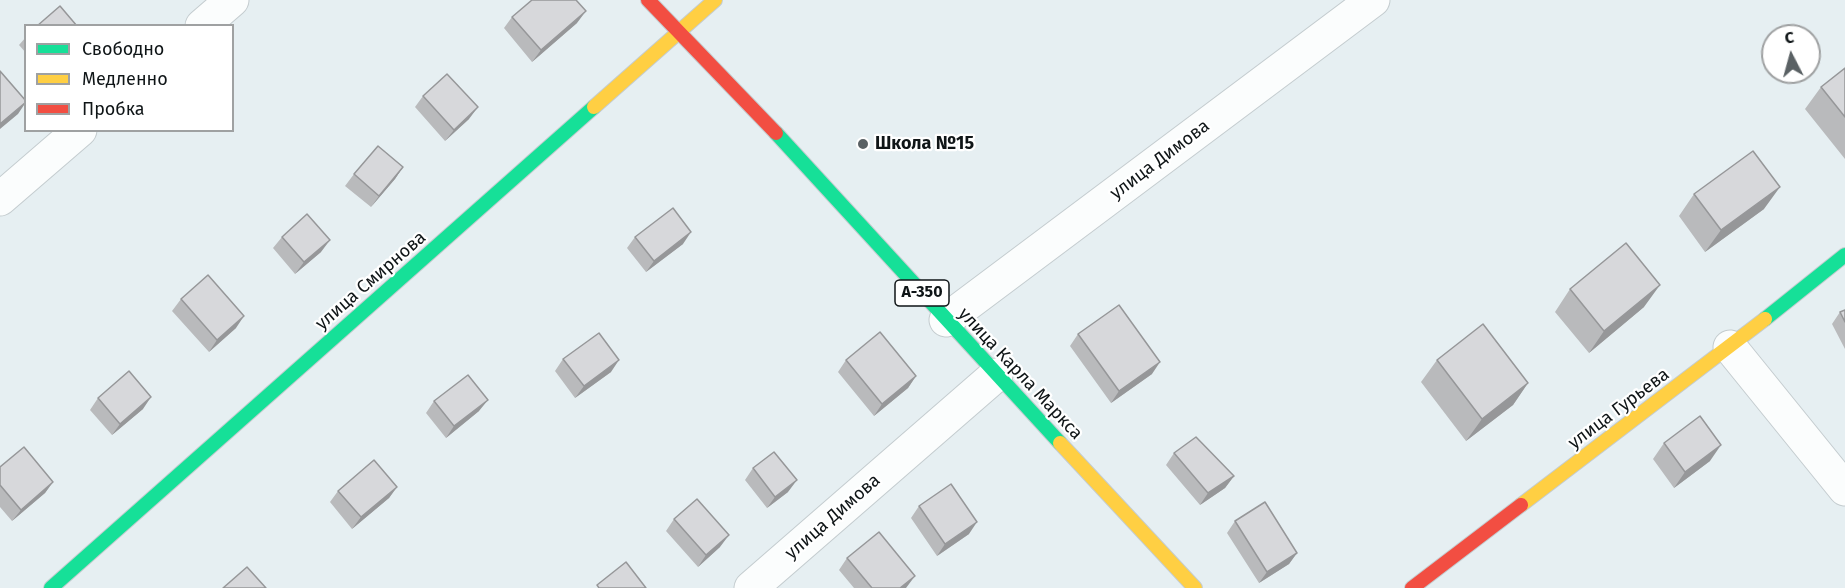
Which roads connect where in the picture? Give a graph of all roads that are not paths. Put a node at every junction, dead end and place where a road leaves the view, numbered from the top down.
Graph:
1 (232, 0) edge
2 (648, 0) edge
3 (715, 0) edge
4 (1373, 0) edge
5 (204, 24) edge
6 (679, 33) junction
7 (78, 132) edge
8 (0, 199) edge
9 (1845, 255) edge
10 (946, 320) junction
11 (1730, 347) junction
12 (996, 375) junction
13 (1845, 489) edge
14 (51, 588) edge
15 (751, 588) edge
16 (1195, 588) edge
17 (1412, 588) edge

1 - 5 street
2 - 6 main road, улица Карла Маркса / А-350
3 - 6 main road, улица Смирнова
4 - 10 street, улица Димова
6 - 10 main road, улица Карла Маркса / А-350
6 - 14 main road, улица Смирнова
7 - 8 street
9 - 11 main road, улица Гурьева
10 - 12 main road, улица Карла Маркса / А-350
11 - 13 street
11 - 17 main road, улица Гурьева
12 - 15 street, улица Димова
12 - 16 main road, улица Карла Маркса / А-350

